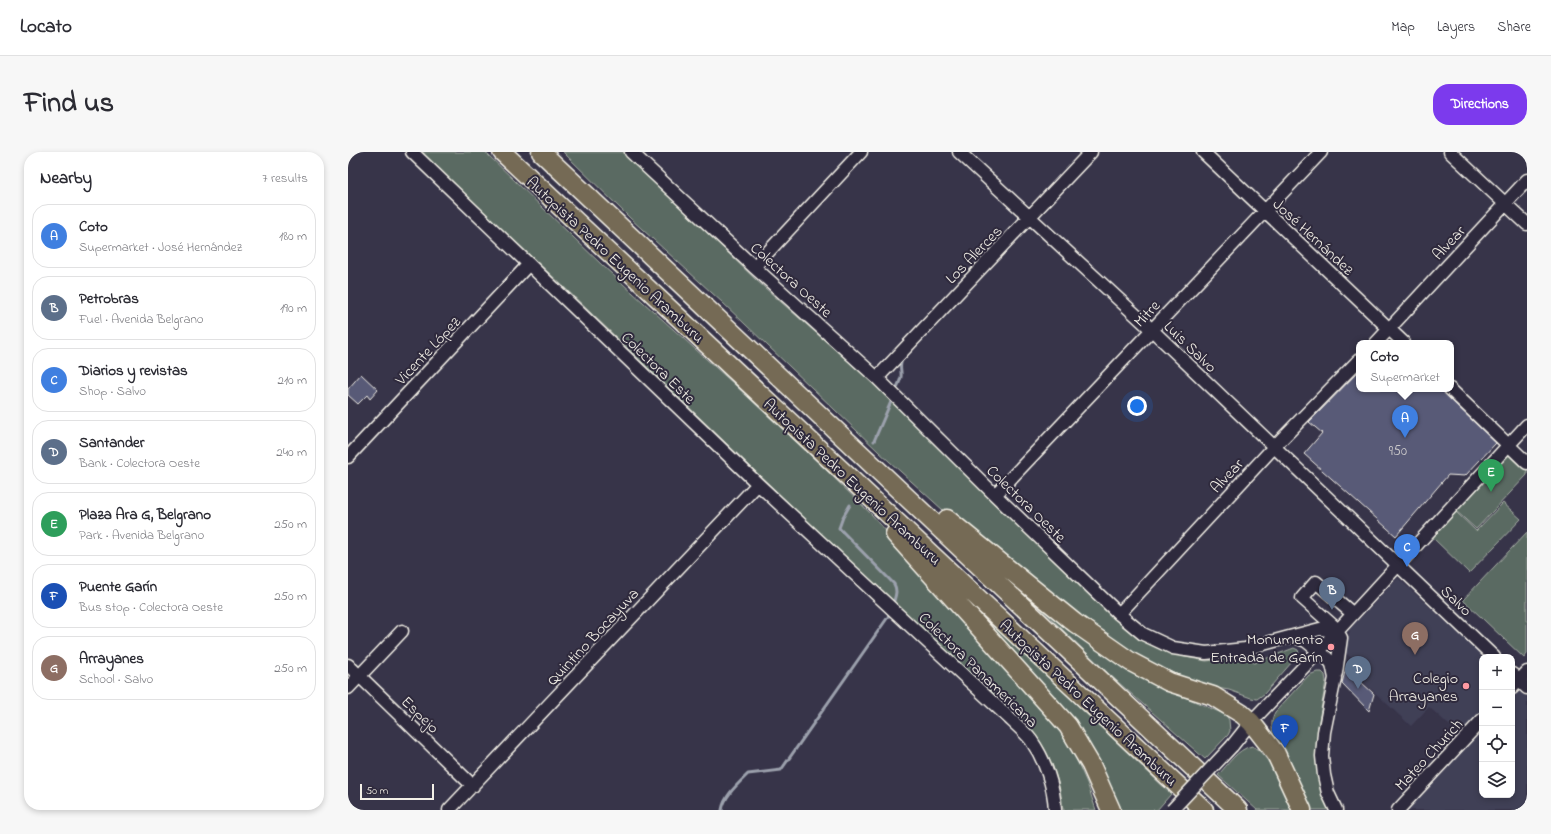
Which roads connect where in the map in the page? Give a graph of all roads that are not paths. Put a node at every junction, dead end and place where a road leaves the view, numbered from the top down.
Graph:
1 (412, 152) edge
2 (494, 152) edge
3 (502, 152) edge
4 (541, 152) edge
5 (554, 152) edge
6 (631, 152) edge
7 (861, 152) edge
8 (959, 152) edge
9 (1091, 152) edge
10 (1203, 152) edge
11 (1321, 152) edge
12 (1450, 152) edge
13 (1527, 180) edge
14 (1505, 204) junction
15 (1265, 211) junction
16 (567, 214) junction
17 (1030, 218) junction
18 (1527, 224) edge
19 (529, 264) junction
20 (754, 267) junction
21 (681, 284) junction
22 (1390, 329) junction
23 (1152, 330) junction
24 (1379, 340) edge
25 (1401, 340) edge
26 (1356, 363) edge
27 (877, 378) junction
28 (1453, 392) edge
29 (1527, 426) edge
30 (847, 440) junction
31 (1508, 446) junction
32 (1273, 448) junction
33 (822, 451) junction
34 (348, 457) edge
35 (1527, 463) edge
36 (758, 484) junction
37 (995, 495) junction
38 (1397, 565) junction
39 (886, 602) joint
40 (1119, 614) junction
41 (1353, 614) junction
42 (402, 631) dead end
43 (1338, 631) junction
44 (1293, 636) junction
45 (1319, 651) junction
46 (1491, 654) edge
47 (348, 665) edge
48 (359, 676) junction
49 (1335, 678) junction
50 (348, 688) edge
51 (1252, 722) junction
52 (1479, 723) edge
53 (473, 786) junction
54 (450, 810) edge
55 (1055, 810) edge
56 (1111, 810) edge
57 (1172, 810) edge
58 (1204, 810) edge
59 (1238, 810) edge
60 (1302, 810) edge
61 (1336, 810) edge
62 (1398, 810) edge

1 - 19 street, Colectora Este
2 - 16 highway
3 - 16 highway, Autopista Pedro Eugenio Aramburu
4 - 21 highway, Autopista Pedro Eugenio Aramburu
5 - 21 highway
6 - 20 street, Colectora Oeste
7 - 20 street
8 - 17 street, Luis Salvo
9 - 17 street, Los Alerces
10 - 15 street, José Hernández
11 - 15 street, Mitre
12 - 14 street
13 - 14 street, Alvear
14 - 18 street
14 - 22 street, Alvear
15 - 22 street, José Hernández
15 - 23 street, Mitre
16 - 33 highway, Autopista Pedro Eugenio Aramburu
17 - 23 street, Luis Salvo
17 - 27 street, Los Alerces
19 - 34 street, Vicente López
19 - 36 street, Colectora Este
20 - 27 street, Colectora Oeste
21 - 30 highway, Autopista Pedro Eugenio Aramburu
22 - 24 street, Alvear
22 - 25 street, José Hernández
23 - 32 street, Luis Salvo
23 - 37 street, Mitre
26 - 32 street, Alvear
27 - 37 street, Colectora Oeste
28 - 31 street
29 - 31 street
30 - 51 highway
30 - 59 highway, Autopista Pedro Eugenio Aramburu
31 - 35 street
31 - 38 street
32 - 38 street, Luis Salvo
32 - 40 street, Alvear
33 - 56 highway
33 - 58 highway, Autopista Pedro Eugenio Aramburu
36 - 39 street, Colectora Este
36 - 53 street, Quintino Bocayuva
37 - 40 street, Colectora Oeste
38 - 41 street
38 - 46 street, Salvo
39 - 55 street, Colectora Panamericana
40 - 44 street, Colectora Oeste
41 - 43 street
41 - 43 street
42 - 48 street
43 - 44 street, Colectora Oeste
43 - 45 street
43 - 49 street
44 - 45 street
45 - 49 street
45 - 51 street
47 - 48 street, Espejo
48 - 50 street
48 - 53 street, Espejo
49 - 61 street
51 - 57 street, bridge
51 - 60 highway
52 - 62 street, Mateo Churich
53 - 54 street, Quintino Bocayuva

